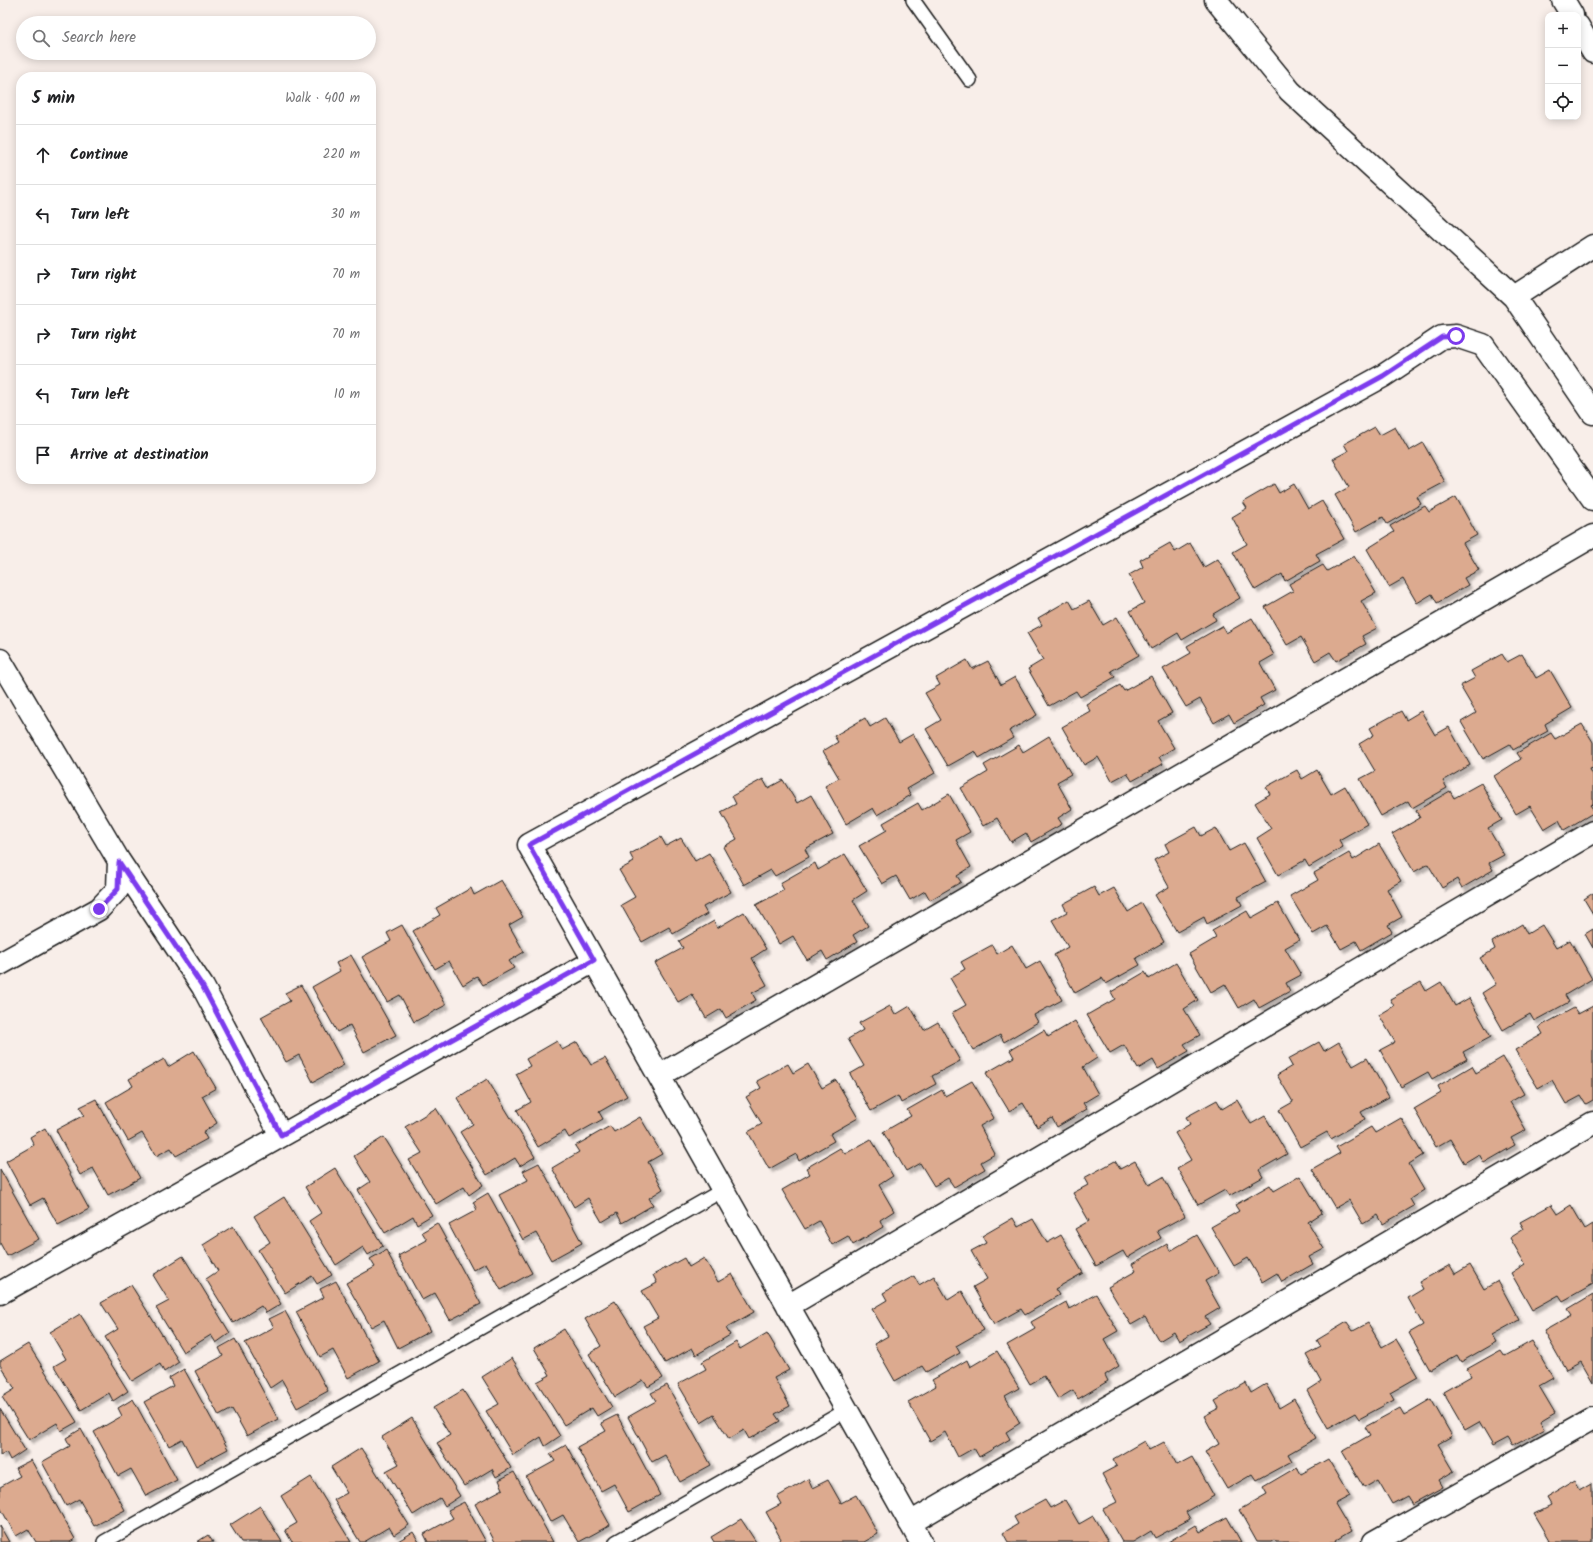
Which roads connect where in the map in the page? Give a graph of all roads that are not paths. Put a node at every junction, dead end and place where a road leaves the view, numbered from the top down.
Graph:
1 (913, 0) edge
2 (1216, 0) edge
3 (1563, 0) edge
4 (1570, 12) edge
5 (1581, 31) edge
6 (1593, 52) edge
7 (970, 80) dead end
8 (1593, 246) edge
9 (1514, 297) junction
10 (1593, 413) edge
11 (1593, 499) edge
12 (1593, 536) edge
13 (0, 660) edge
14 (1593, 832) edge
15 (119, 862) junction
16 (594, 960) junction
17 (0, 964) edge
18 (659, 1076) junction
19 (1593, 1123) edge
20 (281, 1135) junction
21 (723, 1190) junction
22 (0, 1293) edge
23 (788, 1306) junction
24 (847, 1410) junction
25 (1593, 1419) edge
26 (910, 1523) junction
27 (104, 1542) edge
28 (616, 1542) edge
29 (921, 1542) edge
30 (1374, 1542) edge

1 - 7 lane
2 - 9 street
3 - 4 street
5 - 6 street
8 - 9 street
9 - 10 street
11 - 16 street
12 - 18 street
13 - 15 street
14 - 23 street
15 - 17 street
15 - 20 street
16 - 18 street
16 - 20 street
18 - 21 street
19 - 26 street
20 - 22 street
21 - 23 street
21 - 27 lane
23 - 24 street
24 - 26 street
24 - 28 lane
25 - 30 street
26 - 29 street

